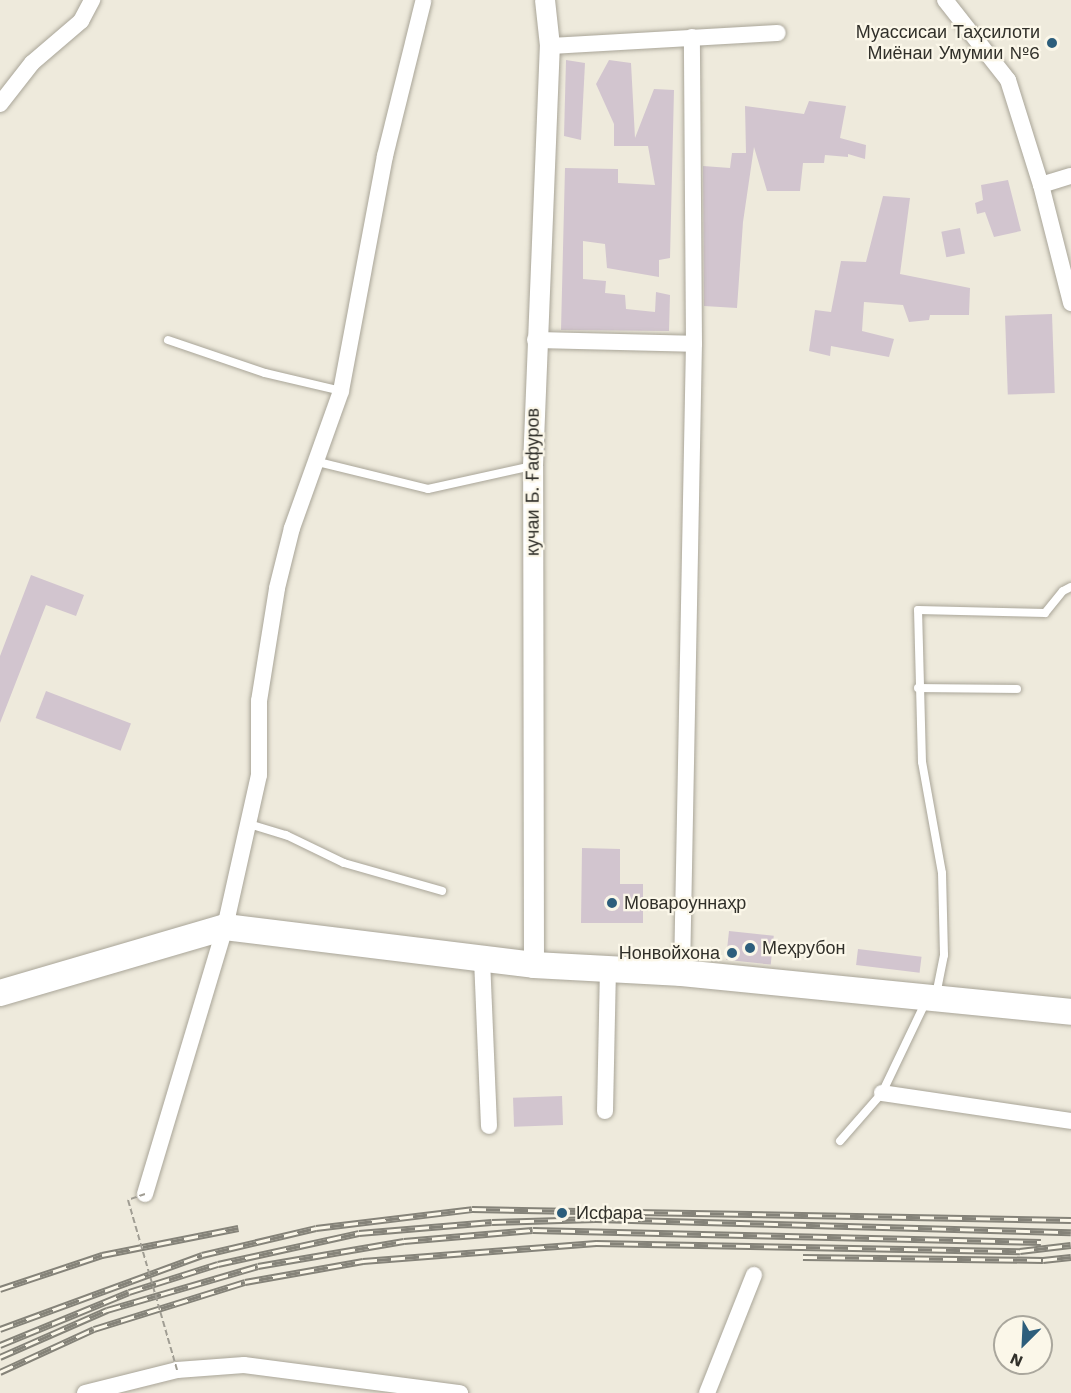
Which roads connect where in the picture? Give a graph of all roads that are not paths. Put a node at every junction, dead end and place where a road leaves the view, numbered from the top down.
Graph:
1 (92, 0) edge
2 (545, 0) edge
3 (945, 0) edge
4 (425, 1) edge
5 (778, 33) dead end
6 (692, 37) junction
7 (550, 46) junction
8 (0, 104) edge
9 (1071, 176) edge
10 (1041, 185) junction
11 (1071, 303) edge
12 (168, 340) dead end
13 (535, 340) junction
14 (694, 344) junction
15 (341, 391) junction
16 (318, 462) junction
17 (533, 466) junction
18 (1071, 587) edge
19 (918, 688) junction
20 (1017, 688) dead end
21 (249, 824) junction
22 (442, 891) dead end
23 (225, 927) junction
24 (482, 959) junction
25 (534, 965) junction
26 (608, 969) junction
27 (682, 973) junction
28 (0, 993) edge
29 (932, 999) junction
30 (1071, 1012) edge
31 (882, 1093) junction
32 (605, 1111) dead end
33 (1071, 1121) edge
34 (489, 1126) dead end
35 (840, 1141) dead end
36 (145, 1194) road end
37 (754, 1275) dead end
38 (113, 1389) edge
39 (86, 1393) edge
40 (460, 1393) edge
41 (707, 1393) edge

1 - 8 street
2 - 7 street, кучаи Б. Ғафуров
3 - 10 street
4 - 15 street
5 - 6 street
6 - 7 street
6 - 14 street
7 - 13 street, кучаи Б. Ғафуров
9 - 10 street
10 - 11 street
12 - 15 lane
13 - 14 street
13 - 17 street, кучаи Б. Ғафуров
14 - 27 street
15 - 16 street
16 - 17 lane
16 - 21 street
17 - 25 street, кучаи Б. Ғафуров
18 - 19 lane
19 - 20 lane
19 - 29 lane
21 - 22 lane
21 - 23 street
23 - 24 main road
23 - 28 main road
23 - 36 street
24 - 25 main road
24 - 34 street
25 - 26 main road
26 - 27 main road
26 - 32 street
27 - 29 main road
29 - 30 main road
29 - 31 lane
31 - 33 street
31 - 35 lane
37 - 41 street
38 - 39 street
38 - 40 street

